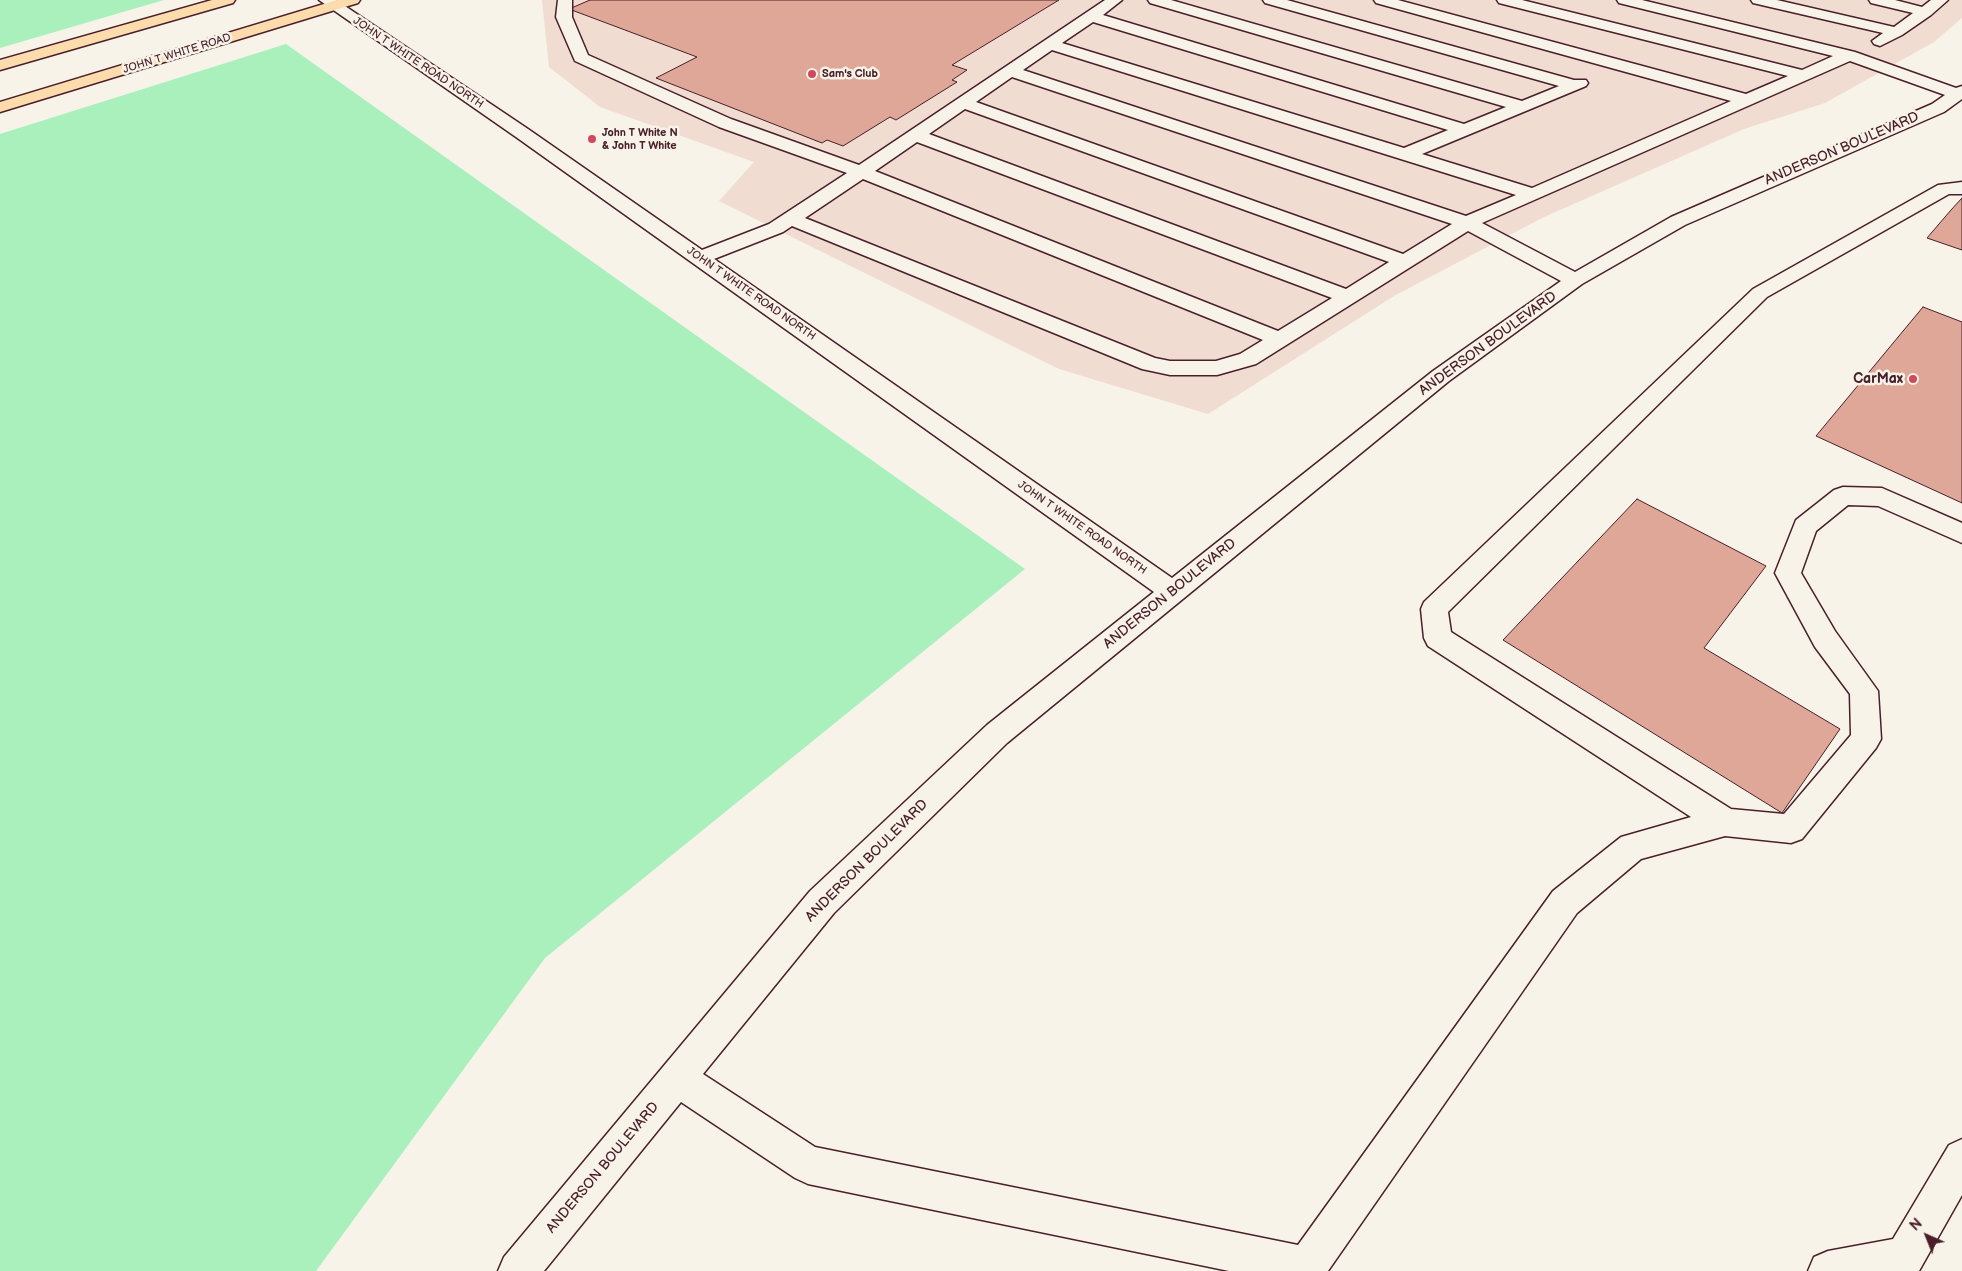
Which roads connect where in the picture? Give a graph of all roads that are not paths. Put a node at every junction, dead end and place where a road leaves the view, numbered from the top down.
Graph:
1 (203, 0) edge
2 (228, 0) edge
3 (565, 0) edge
4 (1115, 0) edge
5 (1154, 0) edge
6 (1270, 0) edge
7 (1381, 0) edge
8 (1504, 0) edge
9 (1624, 0) edge
10 (1758, 0) edge
11 (1876, 0) edge
12 (1941, 0) edge
13 (338, 2) edge
14 (1926, 12) junction
15 (1091, 16) junction
16 (168, 17) junction
17 (1897, 32) junction
18 (1050, 44) junction
19 (1849, 55) junction
20 (0, 65) edge
21 (1622, 66) junction
22 (1010, 71) junction
23 (1803, 75) junction
24 (1575, 85) junction
25 (1960, 93) edge
26 (1748, 100) junction
27 (964, 103) junction
28 (1522, 106) junction
29 (0, 107) edge
30 (1465, 130) junction
31 (916, 135) junction
32 (1405, 154) junction
33 (862, 172) junction
34 (1962, 188) edge
35 (1533, 194) junction
36 (791, 219) junction
37 (1467, 223) junction
38 (699, 258) junction
39 (1404, 260) junction
40 (1575, 280) junction
41 (1346, 296) junction
42 (1278, 339) junction
43 (1962, 534) edge
44 (1173, 592) junction
45 (1725, 822) junction
46 (677, 1078) junction
47 (1962, 1158) edge
48 (1315, 1269) edge
49 (518, 1271) edge
50 (1828, 1271) edge

1 - 16 main road
2 - 16 main road
3 - 33 street
4 - 15 street
5 - 28 street
6 - 24 street
7 - 21 street
8 - 23 street
9 - 19 street
10 - 17 street
11 - 14 street
12 - 14 street
13 - 29 main road, JOHN T WHITE ROAD
13 - 38 street, JOHN T WHITE ROAD NORTH
14 - 17 street
15 - 18 street
15 - 30 street
16 - 20 main road
17 - 19 street
18 - 22 street
18 - 32 street
19 - 23 street
19 - 25 street
21 - 24 street
21 - 26 street
22 - 27 street
22 - 37 street
23 - 26 street
24 - 28 street
25 - 40 street, ANDERSON BOULEVARD
26 - 35 street
27 - 31 street
27 - 39 street
28 - 30 street
30 - 32 street
31 - 33 street
31 - 41 street
32 - 35 street
33 - 36 street
33 - 42 street
34 - 45 street
35 - 37 street
36 - 38 street
36 - 42 street
37 - 39 street
37 - 40 street
38 - 44 street, JOHN T WHITE ROAD NORTH
39 - 41 street
40 - 44 street, ANDERSON BOULEVARD
41 - 42 street
43 - 45 street
44 - 46 street, ANDERSON BOULEVARD
45 - 48 street
46 - 48 street
46 - 49 street, ANDERSON BOULEVARD
47 - 50 street

